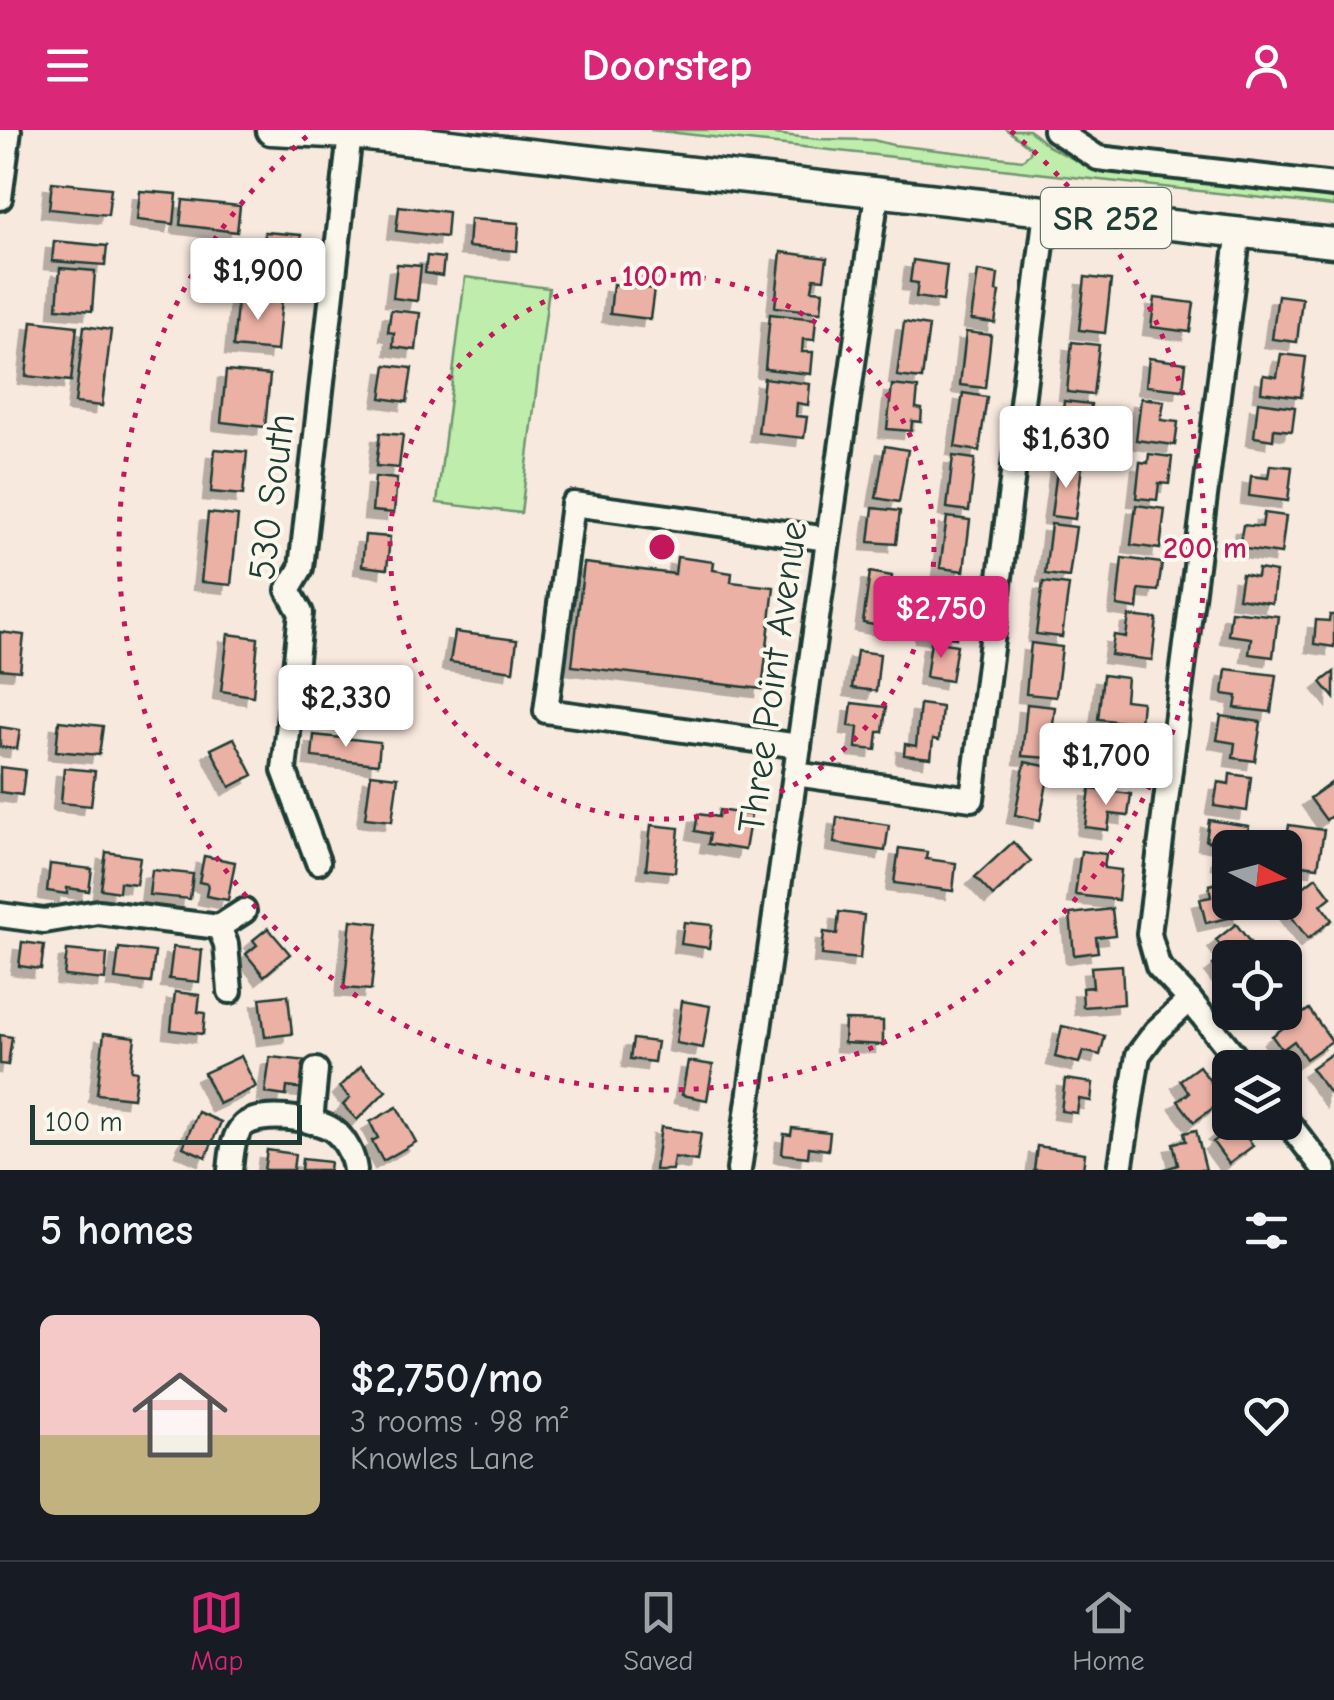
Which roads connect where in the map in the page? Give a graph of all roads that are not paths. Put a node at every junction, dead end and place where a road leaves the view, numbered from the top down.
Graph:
1 (9, 130) edge
2 (271, 130) edge
3 (1054, 130) edge
4 (350, 134) junction
5 (1334, 184) edge
6 (877, 194) junction
7 (0, 198) edge
8 (1046, 212) junction
9 (1239, 230) junction
10 (1334, 243) edge
11 (828, 539) junction
12 (799, 746) junction
13 (795, 774) junction
14 (318, 862) dead end
15 (244, 911) dead end
16 (0, 915) edge
17 (219, 927) junction
18 (230, 991) dead end
19 (1190, 1000) junction
20 (1230, 1050) edge
21 (316, 1070) dead end
22 (311, 1122) junction
23 (1301, 1140) edge
24 (230, 1170) edge
25 (355, 1170) edge
26 (739, 1170) edge
27 (1120, 1170) edge
28 (1325, 1170) edge

1 - 7 street
2 - 4 main road, SR 252
3 - 5 street
4 - 6 main road, SR 252
4 - 14 street, 530 South
6 - 8 main road, SR 252
6 - 11 street, Three Point Avenue
8 - 9 main road, SR 252
8 - 13 street
9 - 10 main road, SR 252
9 - 19 street
11 - 12 street, Three Point Avenue
11 - 12 street
12 - 13 street, Three Point Avenue
13 - 26 street, Three Point Avenue
15 - 17 street
16 - 17 street
17 - 18 street
19 - 20 street
19 - 27 street
21 - 22 street
22 - 24 street
22 - 25 street
23 - 28 street

